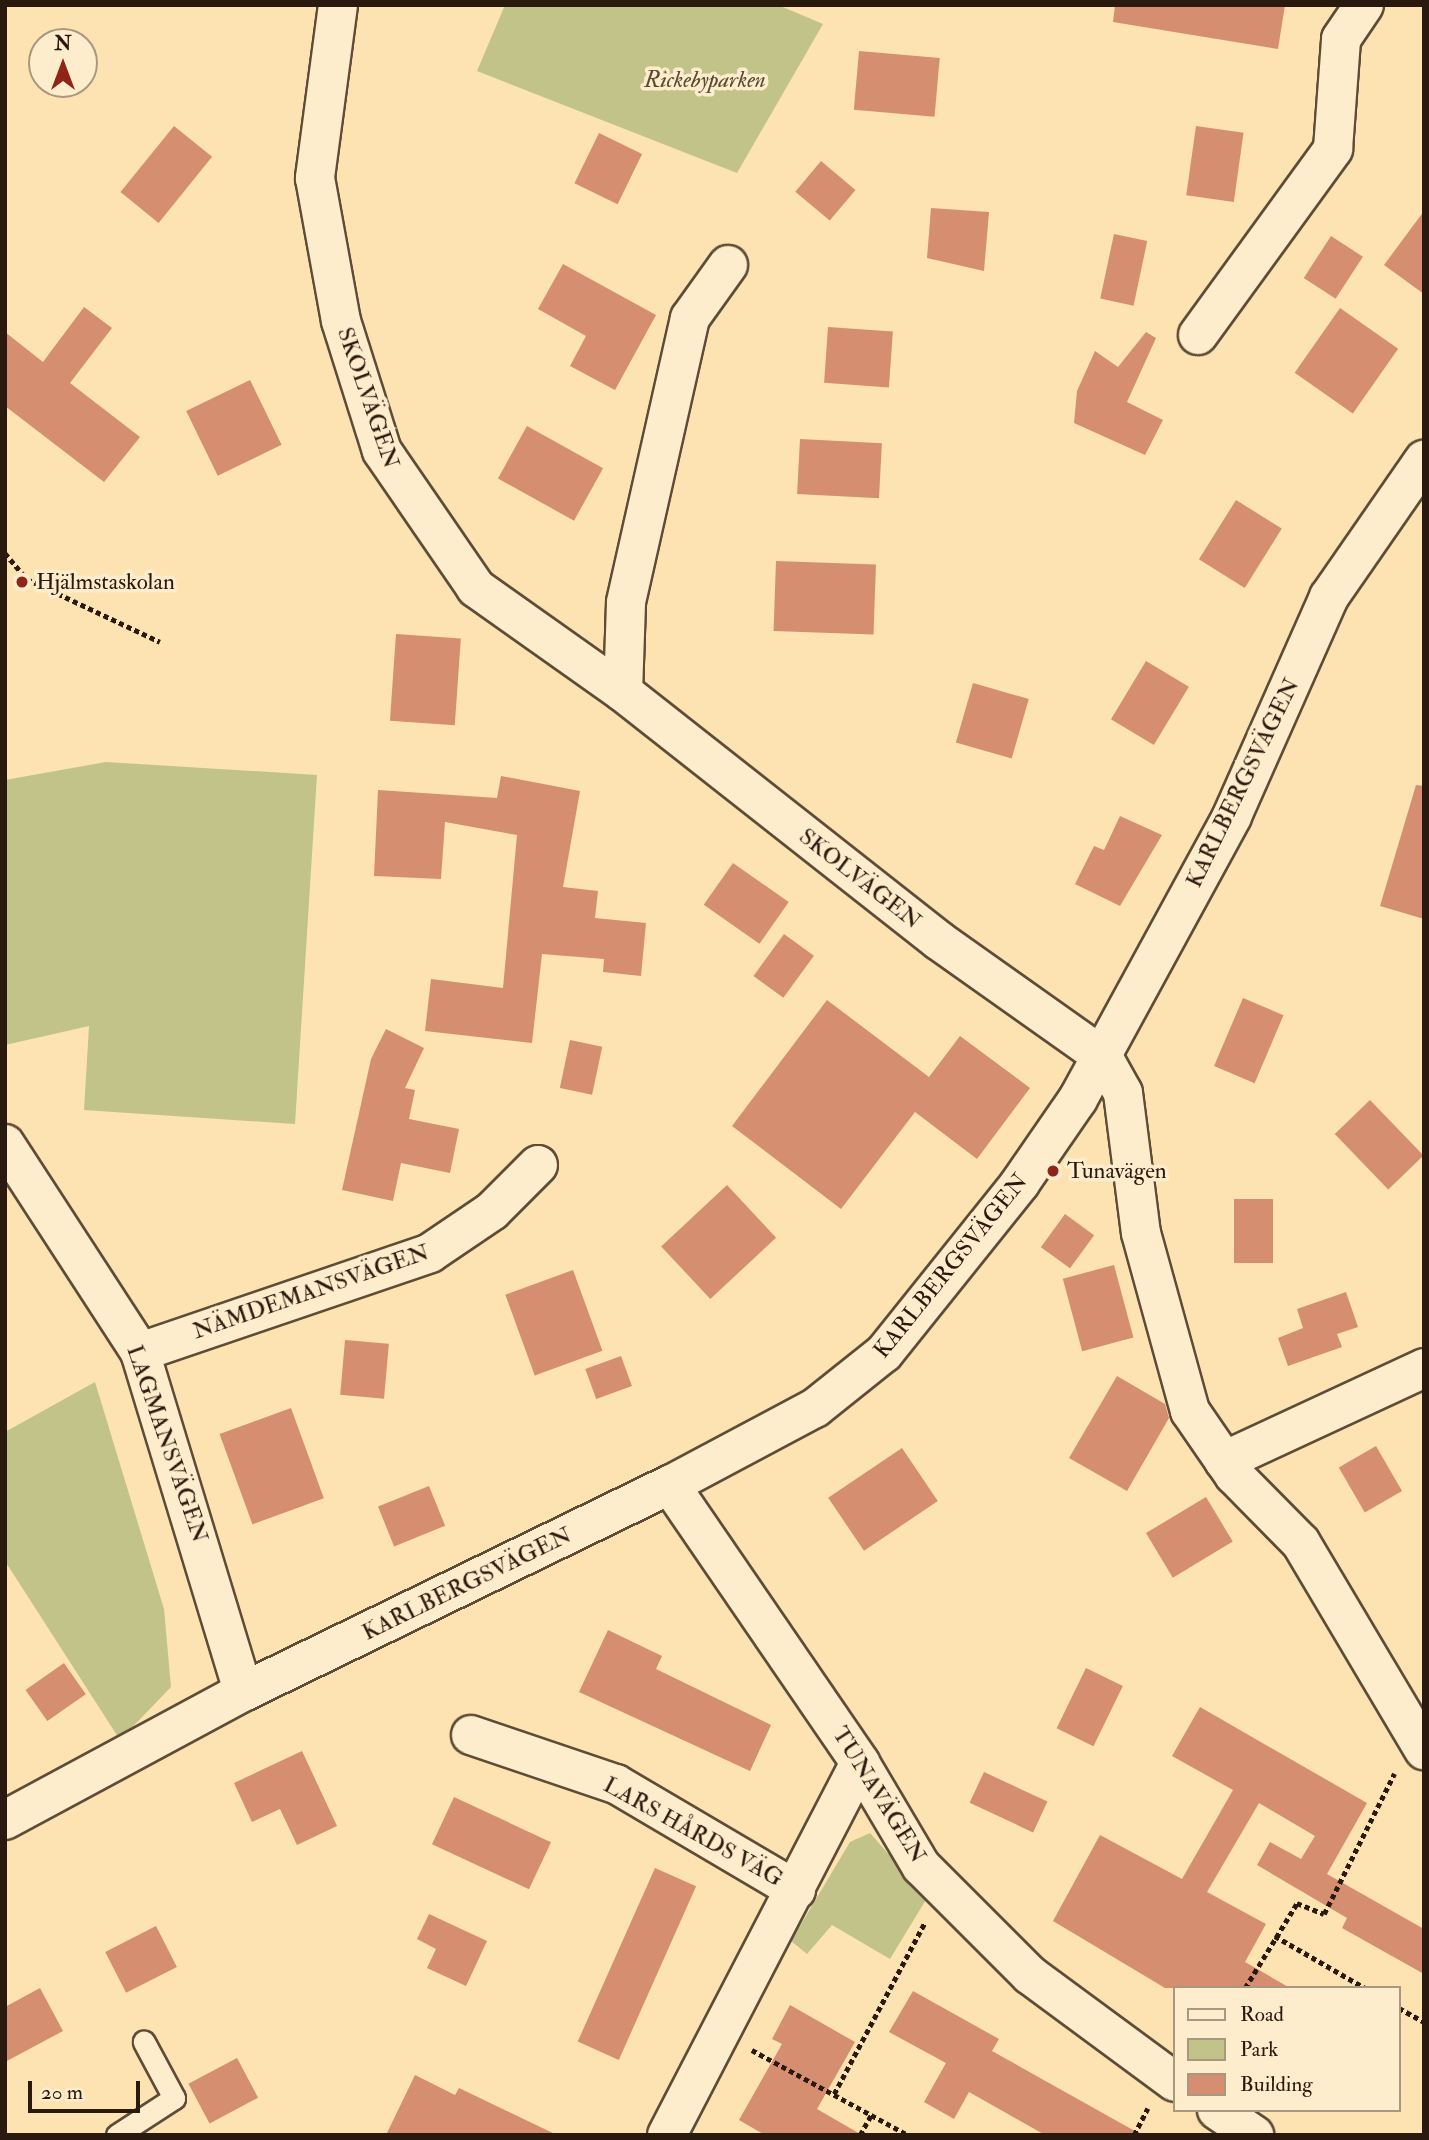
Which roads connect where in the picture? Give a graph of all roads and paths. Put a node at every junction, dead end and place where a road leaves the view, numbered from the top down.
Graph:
1 (338, 5) edge
2 (1364, 5) edge
3 (728, 265) dead end
4 (1198, 335) dead end
5 (1424, 460) edge
6 (5, 553) edge
7 (160, 642) dead end
8 (623, 692) junction
9 (1103, 1057) junction
10 (5, 1144) edge
11 (538, 1165) dead end
12 (140, 1352) junction
13 (1424, 1368) edge
14 (1224, 1461) junction
15 (670, 1485) junction
16 (243, 1692) junction
17 (471, 1735) dead end
18 (1423, 1749) edge
19 (860, 1763) junction
20 (5, 1820) edge
21 (943, 1887) junction
22 (796, 1890) junction
23 (1275, 1936) junction
24 (1246, 1986) edge
25 (1362, 1986) edge
26 (1401, 2009) edge
27 (1424, 2022) edge
28 (721, 2032) junction
29 (144, 2042) dead end
30 (1174, 2081) edge
31 (834, 2094) junction
32 (1220, 2112) edge
33 (871, 2115) junction
34 (117, 2135) edge
35 (667, 2135) edge
36 (860, 2135) edge
37 (908, 2135) edge
38 (1254, 2135) edge

1 - 8 street, SKOLVÄGEN
2 - 4 street
3 - 8 street
5 - 9 street, KARLBERGSVÄGEN
6 - 7 path
8 - 9 street, SKOLVÄGEN
9 - 14 street
9 - 15 street, KARLBERGSVÄGEN
10 - 12 street, LAGMANSVÄGEN
11 - 12 street, NÄMDEMANSVÄGEN
12 - 16 street, LAGMANSVÄGEN
13 - 14 street
14 - 18 street
15 - 16 street, KARLBERGSVÄGEN
15 - 19 street, TUNAVÄGEN
16 - 20 street, KARLBERGSVÄGEN
17 - 22 street, LARS HÅRDS VÄG
18 - 23 path
19 - 21 street, TUNAVÄGEN
19 - 22 street, LARS HÅRDS VÄG
21 - 30 street, TUNAVÄGEN
21 - 31 path
22 - 28 street, LARS HÅRDS VÄG
23 - 24 path
23 - 25 path
26 - 27 path
28 - 31 path
28 - 35 street, LARS HÅRDS VÄG
29 - 34 lane
31 - 33 path
32 - 38 street
33 - 36 path
33 - 37 path

